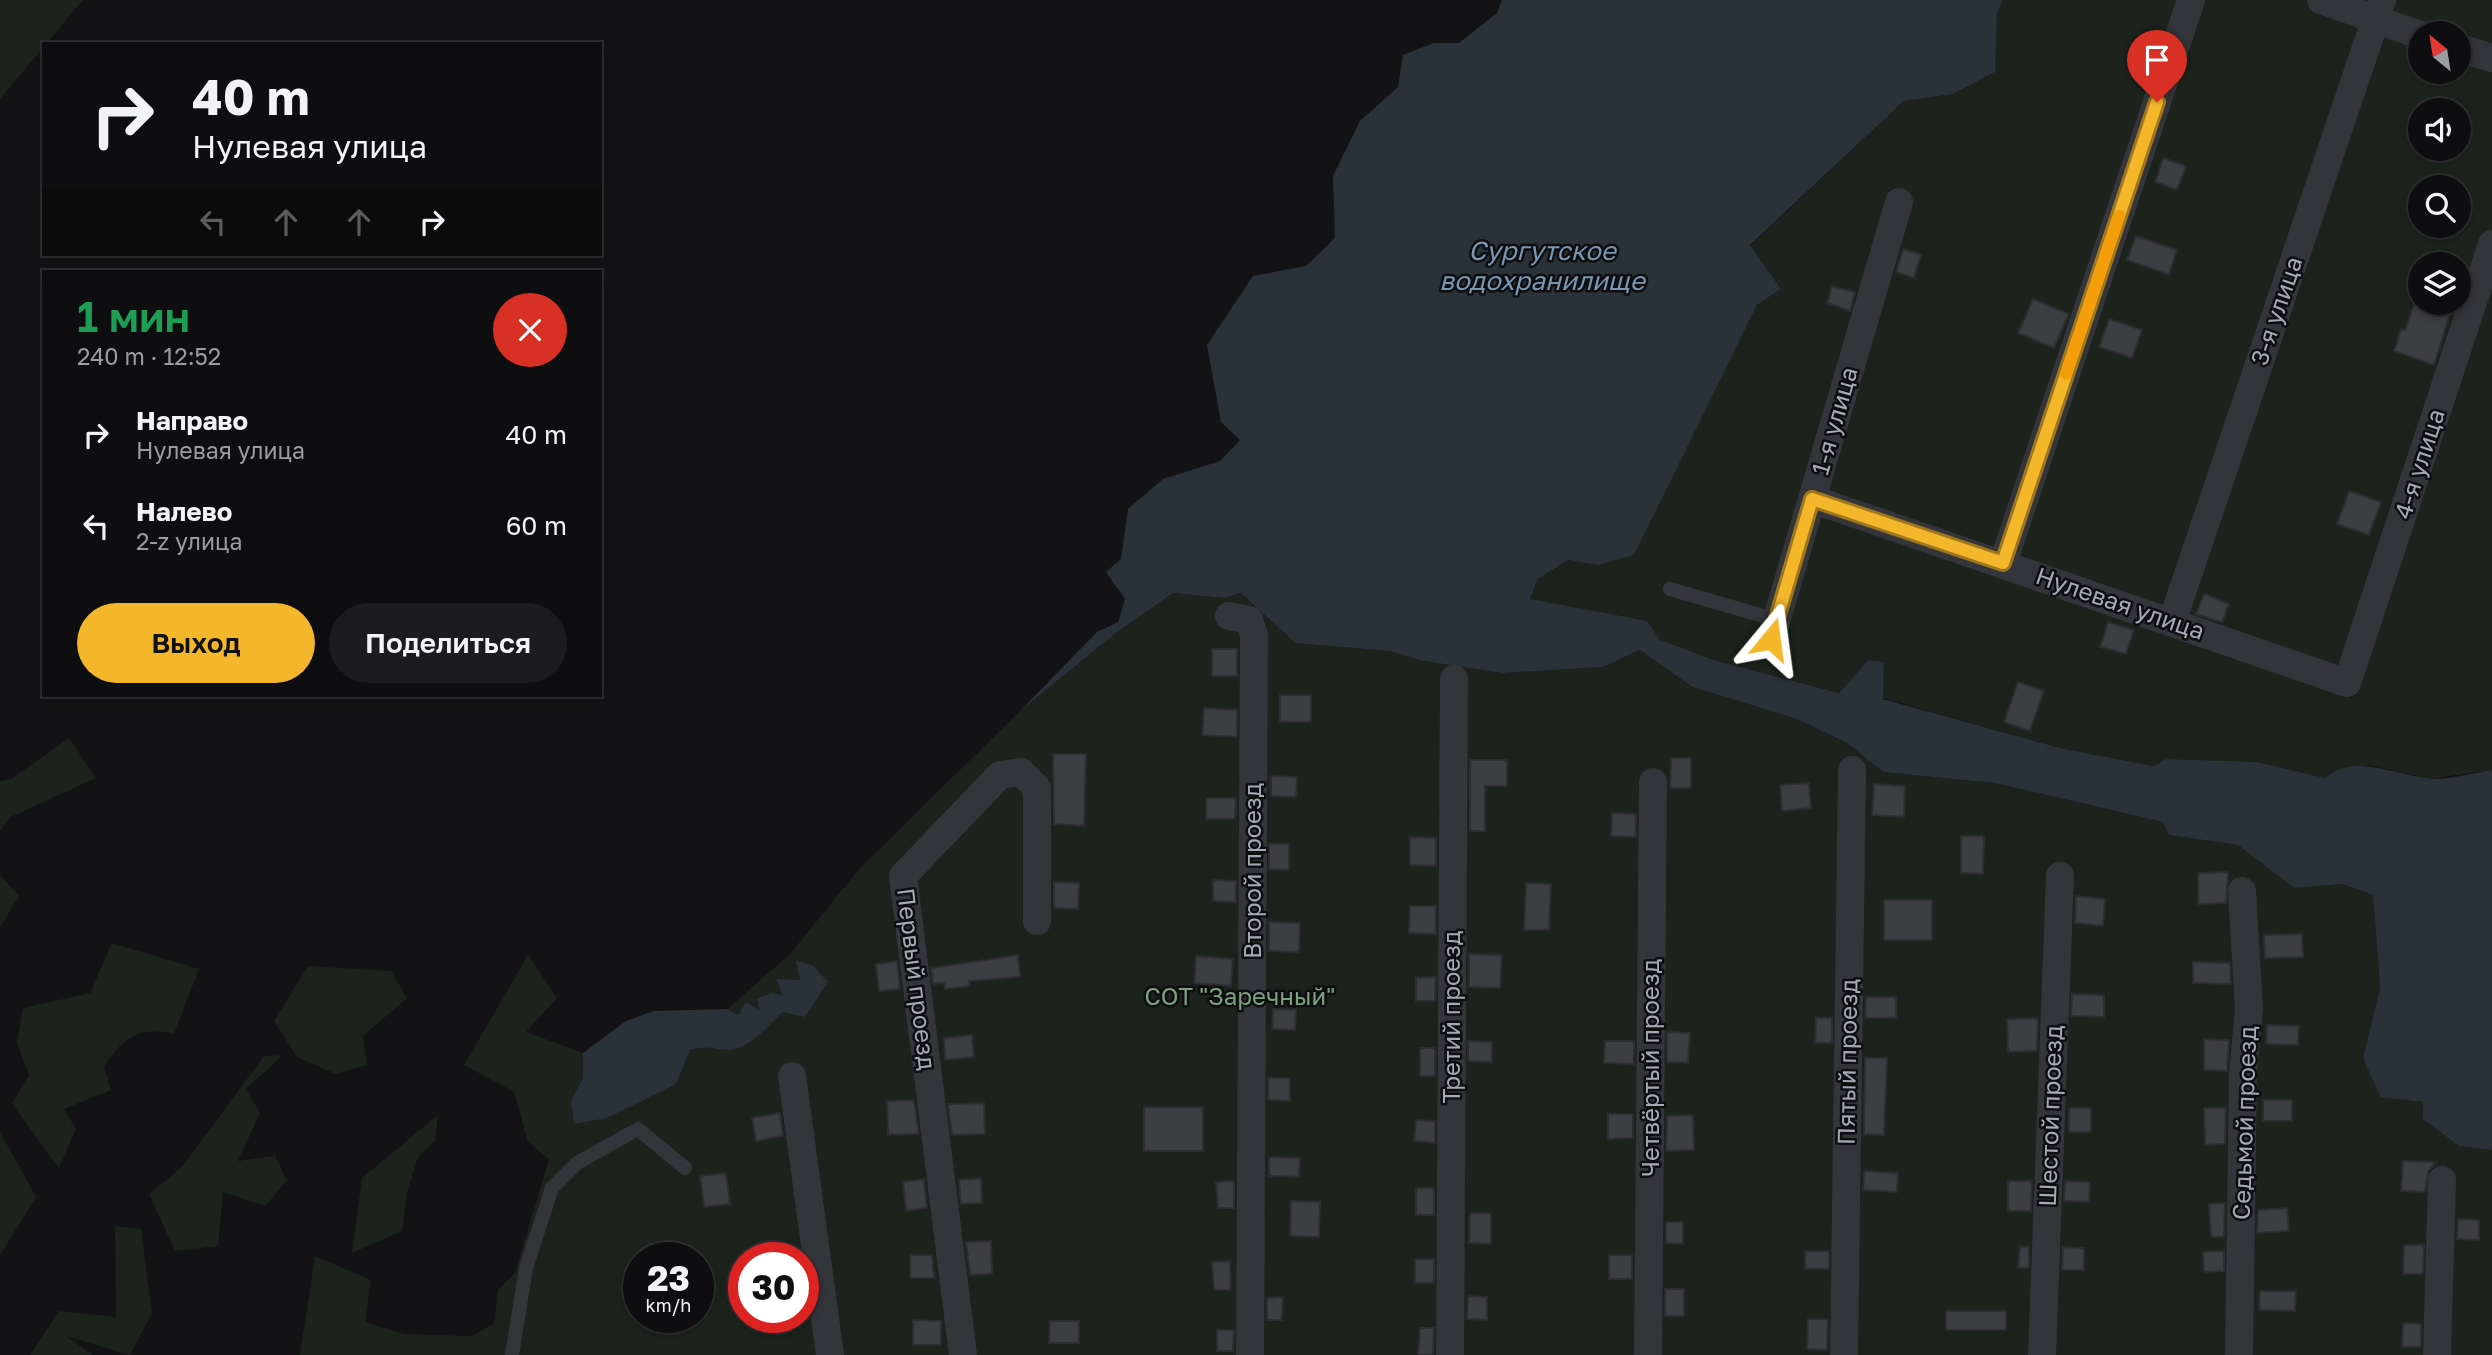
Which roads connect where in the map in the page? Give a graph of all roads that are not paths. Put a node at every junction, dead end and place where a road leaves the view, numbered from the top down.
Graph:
1 (2191, 0) edge
2 (2321, 0) edge
3 (2379, 10) edge
4 (2408, 28) edge
5 (2471, 52) edge
6 (2492, 58) edge
7 (1899, 202) dead end
8 (2492, 244) edge
9 (1812, 499) junction
10 (2003, 563) junction
11 (1671, 589) dead end
12 (1229, 616) dead end
13 (2172, 622) junction
14 (1774, 630) joint
15 (1454, 679) dead end
16 (2347, 683) joint
17 (1852, 770) dead end
18 (1653, 782) dead end
19 (2060, 876) dead end
20 (2242, 891) dead end
21 (1037, 921) dead end
22 (792, 1076) dead end
23 (685, 1168) dead end
24 (2442, 1180) dead end
25 (512, 1355) edge
26 (830, 1355) edge
27 (963, 1355) edge
28 (1250, 1355) edge
29 (1450, 1355) edge
30 (1648, 1355) edge
31 (1844, 1355) edge
32 (2042, 1355) edge
33 (2239, 1355) edge
34 (2437, 1355) edge

1 - 10 street
2 - 3 street
3 - 4 street
3 - 13 street, 3-я улица
5 - 6 street
7 - 9 street, 1-я улица
8 - 16 street, 4-я улица
9 - 10 street, Нулевая улица
9 - 14 street, 1-я улица
10 - 13 street, Нулевая улица
11 - 14 lane
12 - 28 street, Второй проезд
13 - 16 street, Нулевая улица
15 - 29 street, Третий проезд
17 - 31 street, Пятый проезд
18 - 30 street, Четвёртый проезд
19 - 32 street, Шестой проезд
20 - 33 street, Седьмой проезд
21 - 27 street, Первый проезд
22 - 26 street
23 - 25 lane
24 - 34 street

